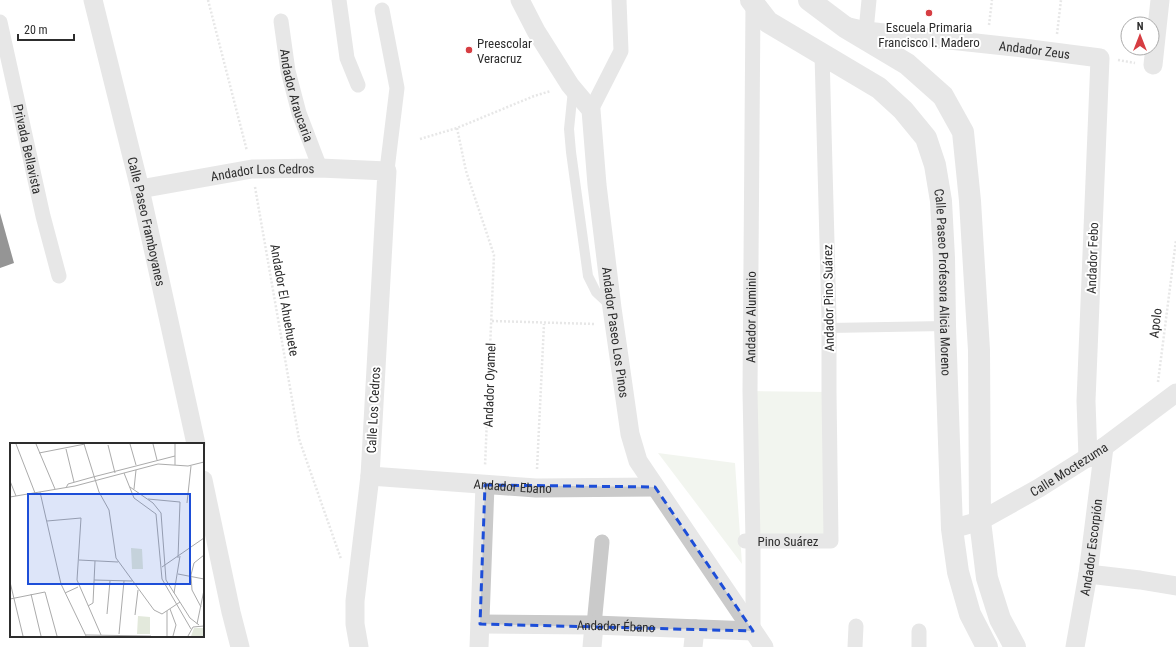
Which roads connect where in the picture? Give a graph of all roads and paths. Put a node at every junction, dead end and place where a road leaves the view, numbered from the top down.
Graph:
1 (93, 0) edge
2 (208, 0) edge
3 (339, 0) edge
4 (520, 0) edge
5 (619, 0) edge
6 (809, 0) edge
7 (869, 0) edge
8 (992, 0) edge
9 (1061, 0) edge
10 (1160, 0) edge
11 (752, 2) edge
12 (382, 10) dead end
13 (281, 21) dead end
14 (0, 22) edge
15 (845, 26) junction
16 (866, 31) junction
17 (987, 44) junction
18 (1055, 52) junction
19 (822, 54) junction
20 (1100, 58) junction
21 (1153, 65) joint
22 (358, 85) dead end
23 (571, 87) junction
24 (591, 110) junction
25 (457, 128) junction
26 (420, 139) dead end
27 (320, 168) junction
28 (252, 169) junction
29 (386, 175) junction
30 (140, 189) junction
31 (1176, 240) edge
32 (59, 276) dead end
33 (613, 316) junction
34 (492, 321) junction
35 (544, 324) junction
36 (945, 326) junction
37 (829, 328) junction
38 (1176, 393) edge
39 (1155, 409) junction
40 (196, 443) edge
41 (1104, 447) junction
42 (1088, 458) junction
43 (370, 476) junction
44 (204, 485) edge
45 (485, 485) junction
46 (655, 487) junction
47 (536, 488) junction
48 (980, 521) junction
49 (952, 529) junction
50 (749, 541) junction
51 (831, 541) joint
52 (602, 542) dead end
53 (342, 564) dead end
54 (1088, 574) junction
55 (1176, 586) edge
56 (480, 624) junction
57 (594, 625) junction
58 (856, 626) dead end
59 (919, 631) dead end
60 (753, 632) junction
61 (694, 638) edge
62 (240, 647) edge
63 (359, 647) edge
64 (479, 647) edge
65 (592, 647) edge
66 (764, 647) edge
67 (855, 647) edge
68 (919, 647) edge
69 (988, 647) edge
70 (1015, 647) edge
71 (1075, 647) edge

1 - 30 street, Calle Paseo Framboyanes
2 - 28 path, Andador El Ahuehuete
3 - 22 street
4 - 23 street
5 - 24 street
6 - 15 street
7 - 16 street
8 - 17 path
9 - 18 path
10 - 21 street
11 - 19 street, Calle Paseo Profesora Alicia Moreno
11 - 50 street, Andador Aluminio
12 - 29 street
13 - 27 street, Andador Araucaria
14 - 32 street, Privada Bellavista
15 - 16 street, Andador Zeus
15 - 48 street
16 - 17 street, Andador Zeus
17 - 18 street, Andador Zeus
18 - 20 street, Andador Zeus
19 - 36 street, Calle Paseo Profesora Alicia Moreno
19 - 37 street, Andador Pino Suárez
20 - 21 path
20 - 42 street, Andador Febo
23 - 24 street
23 - 25 path
23 - 33 lane
24 - 33 street, Andador Paseo Los Pinos
25 - 26 path
25 - 34 path, Andador Oyamel
27 - 28 street, Andador Los Cedros
27 - 29 street, Andador Los Cedros
28 - 30 street, Andador Los Cedros
28 - 53 path, Andador El Ahuehuete
29 - 43 street, Calle Los Cedros
30 - 40 street, Calle Paseo Framboyanes
31 - 39 path, Apolo
33 - 35 path
33 - 46 street, Andador Paseo Los Pinos
34 - 35 path
34 - 45 path, Andador Oyamel
35 - 47 path
36 - 37 lane
36 - 49 street, Calle Paseo Profesora Alicia Moreno
37 - 51 street, Andador Pino Suárez
38 - 39 street, Calle Moctezuma
39 - 41 street, Calle Moctezuma
41 - 42 street, Calle Moctezuma
41 - 54 street, Andador Escorpión
42 - 48 street, Calle Moctezuma
43 - 45 street, Andador Ebano
43 - 63 street, Calle Los Cedros
44 - 62 street
45 - 47 street, Andador Ebano
45 - 56 street
46 - 47 street, Andador Ebano
46 - 60 street, Andador Paseo Los Pinos
48 - 49 street, Calle Moctezuma
48 - 70 street
49 - 69 street, Calle Paseo Profesora Alicia Moreno
50 - 51 street, Pino Suárez
50 - 60 street, Andador Aluminio
52 - 57 street
54 - 55 street
54 - 71 street, Andador Escorpión
56 - 57 street, Andador Ébano
56 - 64 street
57 - 61 street, Andador Ébano
57 - 65 street
58 - 67 street
59 - 68 street
60 - 61 street, Andador Ébano
60 - 66 street, Andador Paseo Los Pinos

